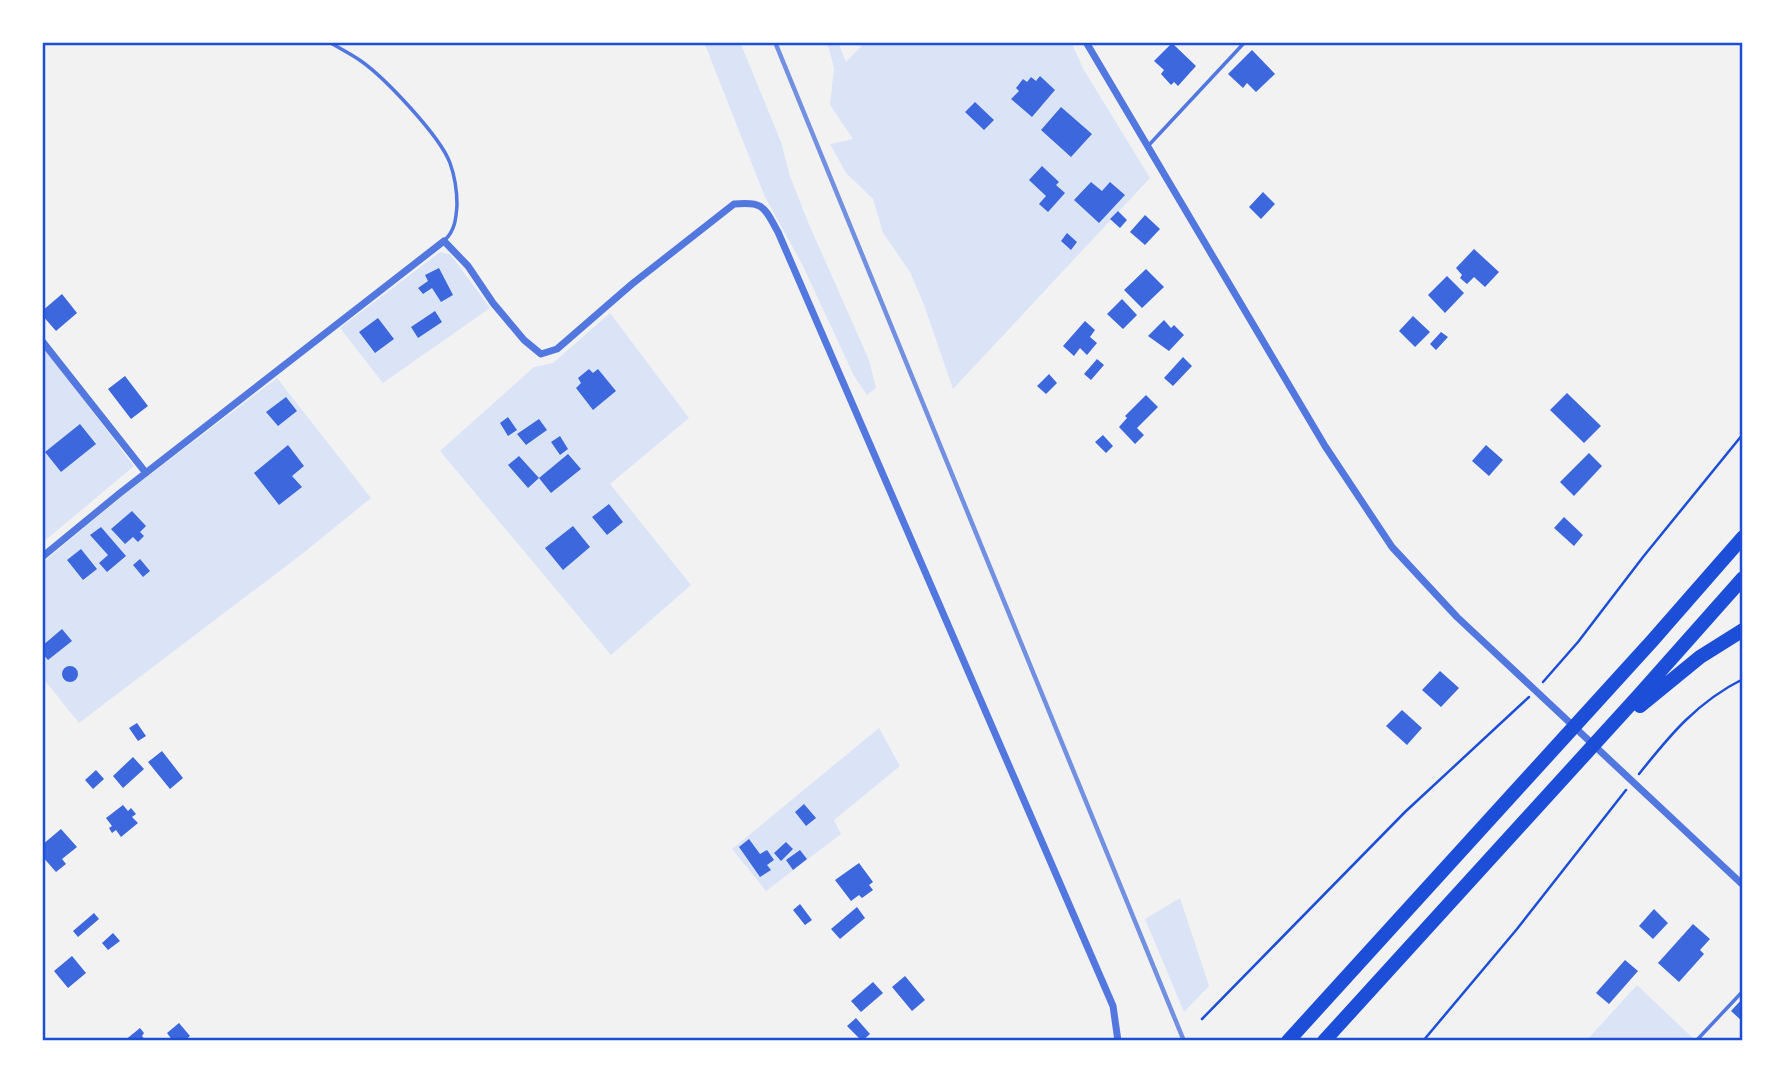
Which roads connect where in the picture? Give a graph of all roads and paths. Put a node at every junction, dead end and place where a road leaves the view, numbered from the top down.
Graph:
1 (329, 42) edge
2 (1086, 42) edge
3 (1245, 42) edge
4 (1148, 146) junction
5 (444, 241) junction
6 (42, 341) edge
7 (1743, 434) edge
8 (146, 473) junction
9 (1743, 537) edge
10 (42, 557) edge
11 (1743, 578) edge
12 (1743, 630) edge
13 (1743, 679) edge
14 (1541, 684) dead end
15 (1531, 694) dead end
16 (1596, 743) junction
17 (1743, 885) edge
18 (1743, 991) edge
19 (1202, 1019) dead end
20 (1118, 1041) edge
21 (1288, 1041) edge
22 (1324, 1041) edge
23 (1423, 1041) edge
24 (1696, 1041) edge

1 - 5 lane
2 - 4 street
3 - 4 lane
4 - 17 street
5 - 8 street
5 - 20 street
6 - 8 street
7 - 14 path
8 - 10 street
9 - 21 highway
11 - 16 highway
12 - 16 highway
13 - 23 path
15 - 19 path
16 - 22 highway
18 - 24 lane

